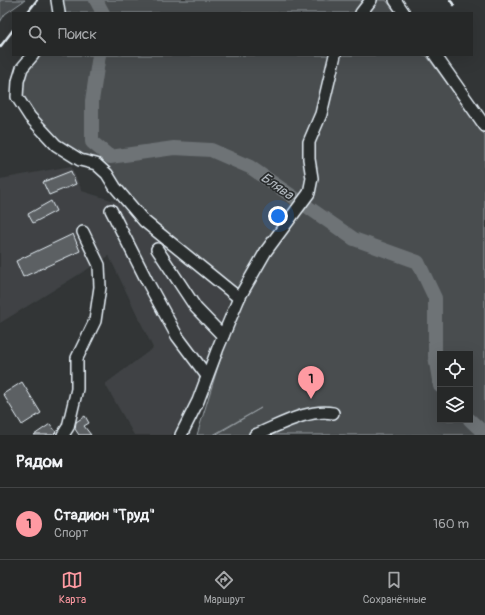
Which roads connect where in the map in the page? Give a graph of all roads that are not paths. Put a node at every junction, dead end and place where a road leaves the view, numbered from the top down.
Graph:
1 (57, 0) edge
2 (371, 0) edge
3 (394, 0) edge
4 (59, 12) edge
5 (362, 12) edge
6 (403, 12) edge
7 (31, 56) edge
8 (335, 56) edge
9 (436, 56) edge
10 (485, 126) edge
11 (111, 210) dead end
12 (83, 232) dead end
13 (157, 249) dead end
14 (239, 298) junction
15 (223, 336) junction
16 (207, 376) junction
17 (333, 413) dead end
18 (63, 435) edge
19 (181, 435) edge
20 (255, 435) edge

1 - 4 street
2 - 5 street
3 - 6 street
7 - 14 street
8 - 14 street
9 - 10 street
11 - 16 street
12 - 18 street
13 - 15 street
14 - 15 street
15 - 16 street
16 - 19 street
17 - 20 street

